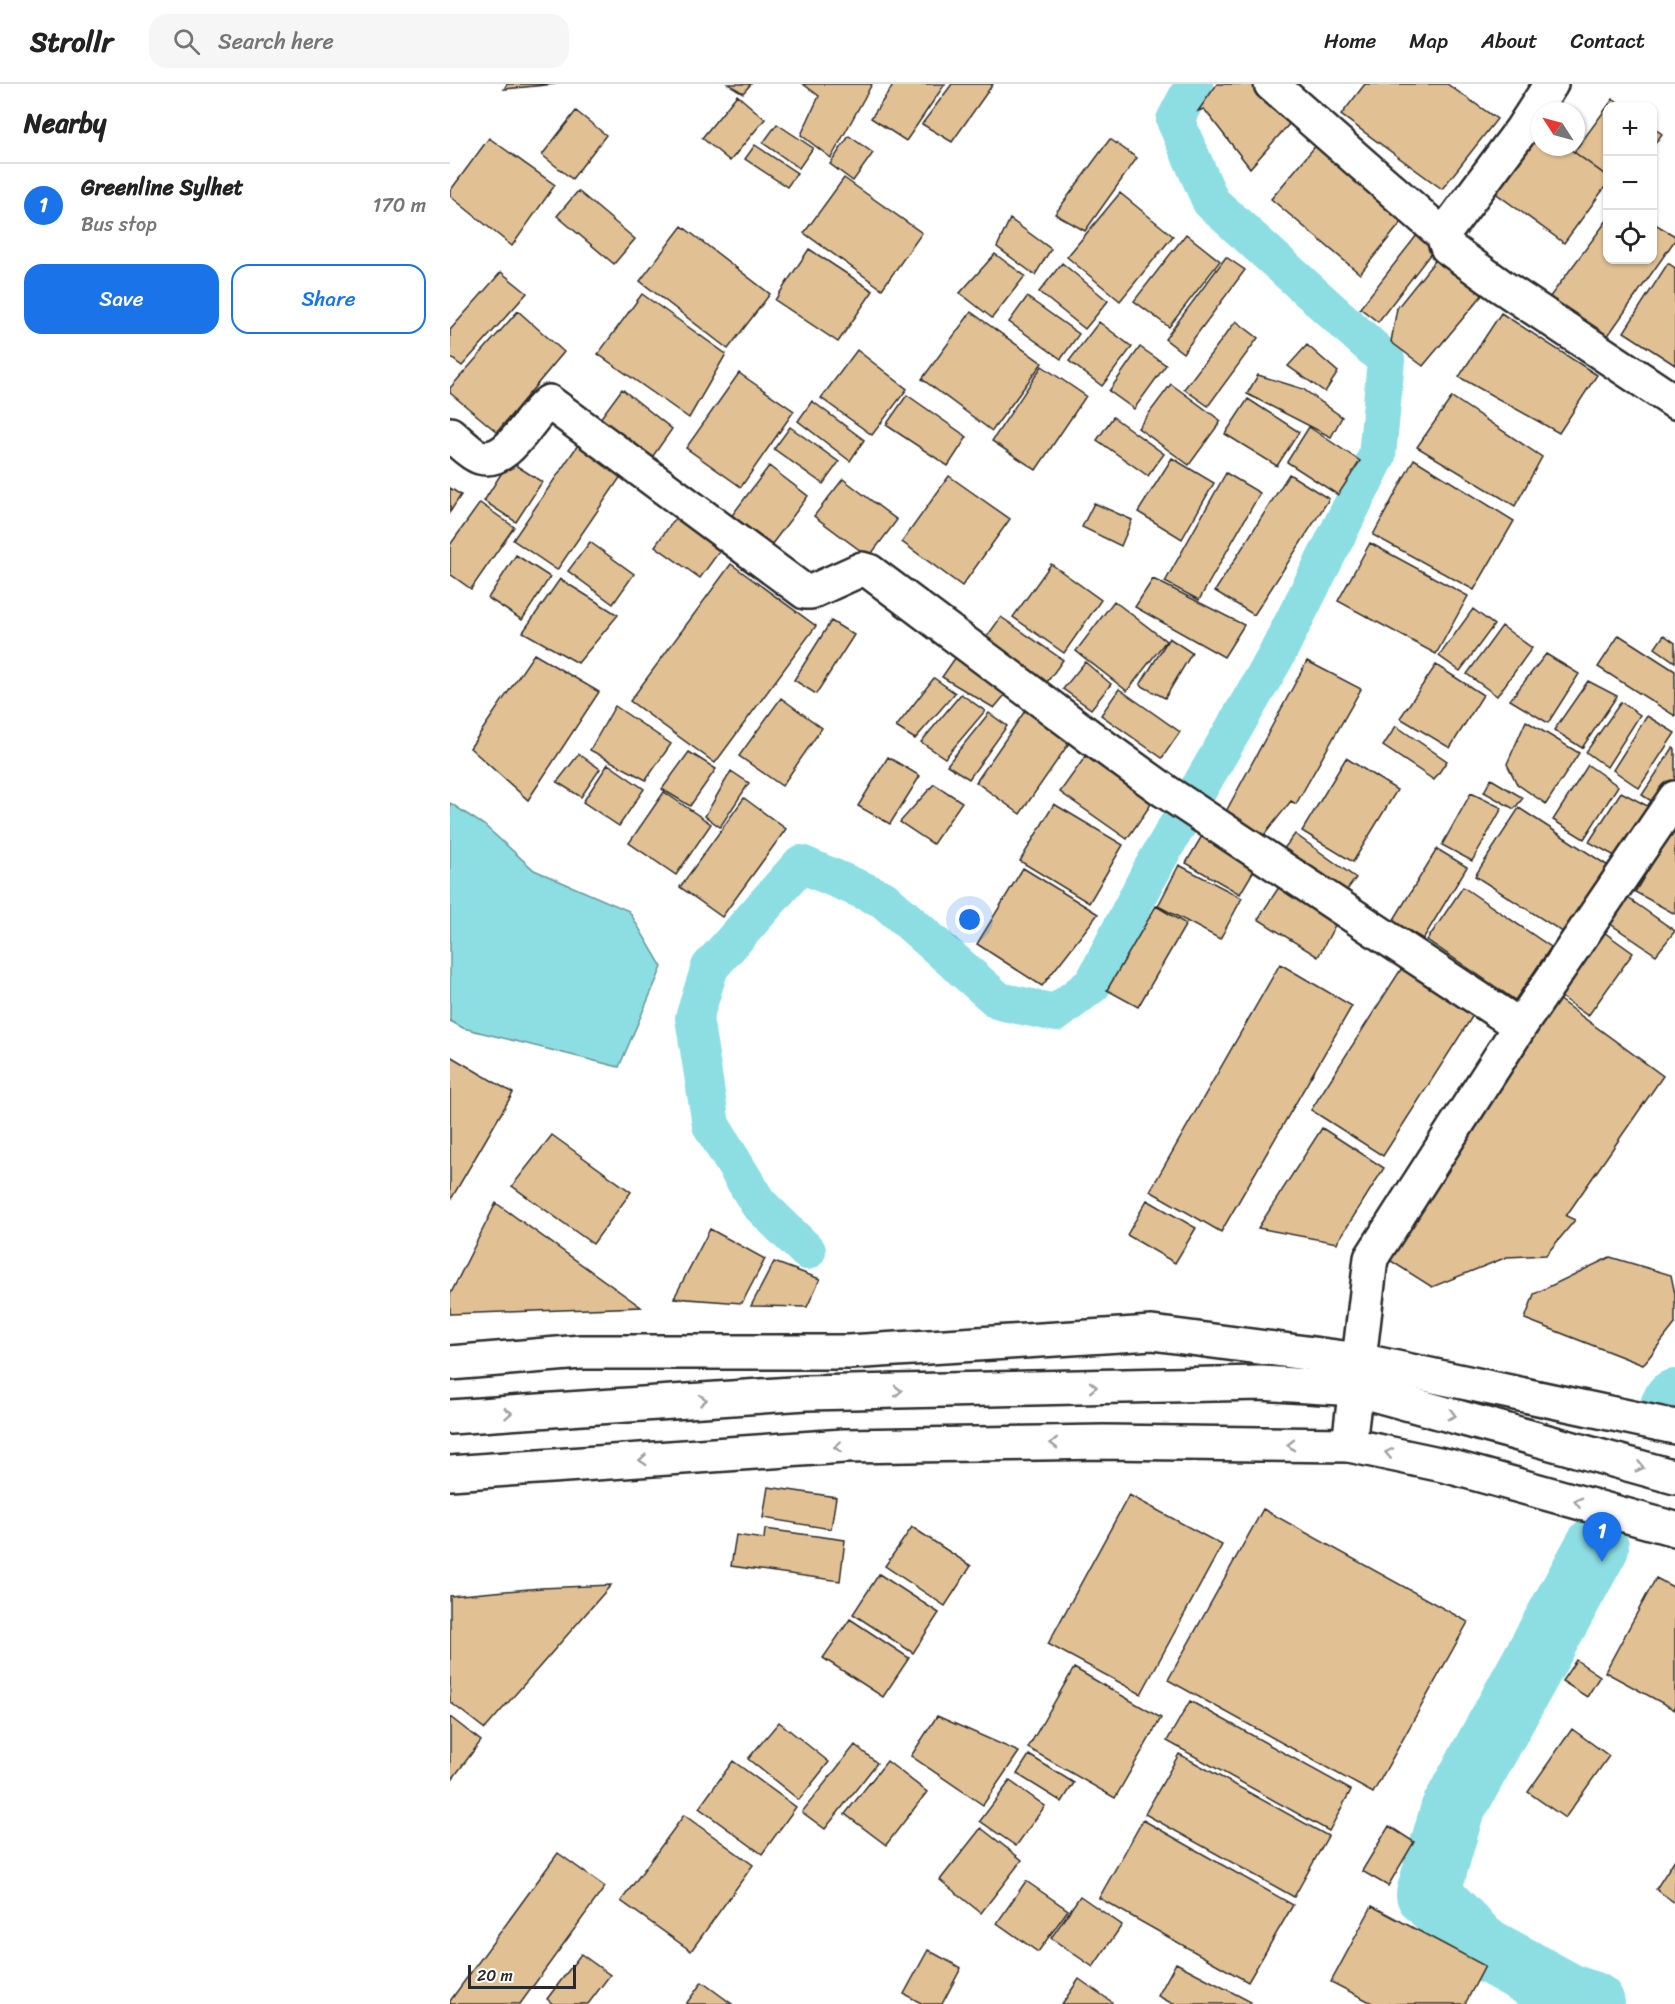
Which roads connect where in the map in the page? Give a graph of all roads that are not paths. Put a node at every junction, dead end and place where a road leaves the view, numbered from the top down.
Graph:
1 (1271, 84) edge
2 (1551, 84) edge
3 (1443, 235) junction
4 (1675, 402) edge
5 (450, 434) edge
6 (1675, 798) edge
7 (1520, 1026) junction
8 (450, 1363) edge
9 (1357, 1374) junction
10 (450, 1417) edge
11 (1675, 1427) edge
12 (1349, 1445) junction
13 (450, 1473) edge
14 (1675, 1477) edge
15 (1675, 1529) edge

1 - 3 main road
2 - 3 main road
3 - 4 main road
5 - 7 main road
6 - 7 main road
7 - 9 main road
8 - 9 main road
10 -> 9 main road
9 - 11 main road
9 - 12 main road
9 -> 14 main road
12 -> 13 main road
15 -> 12 main road

